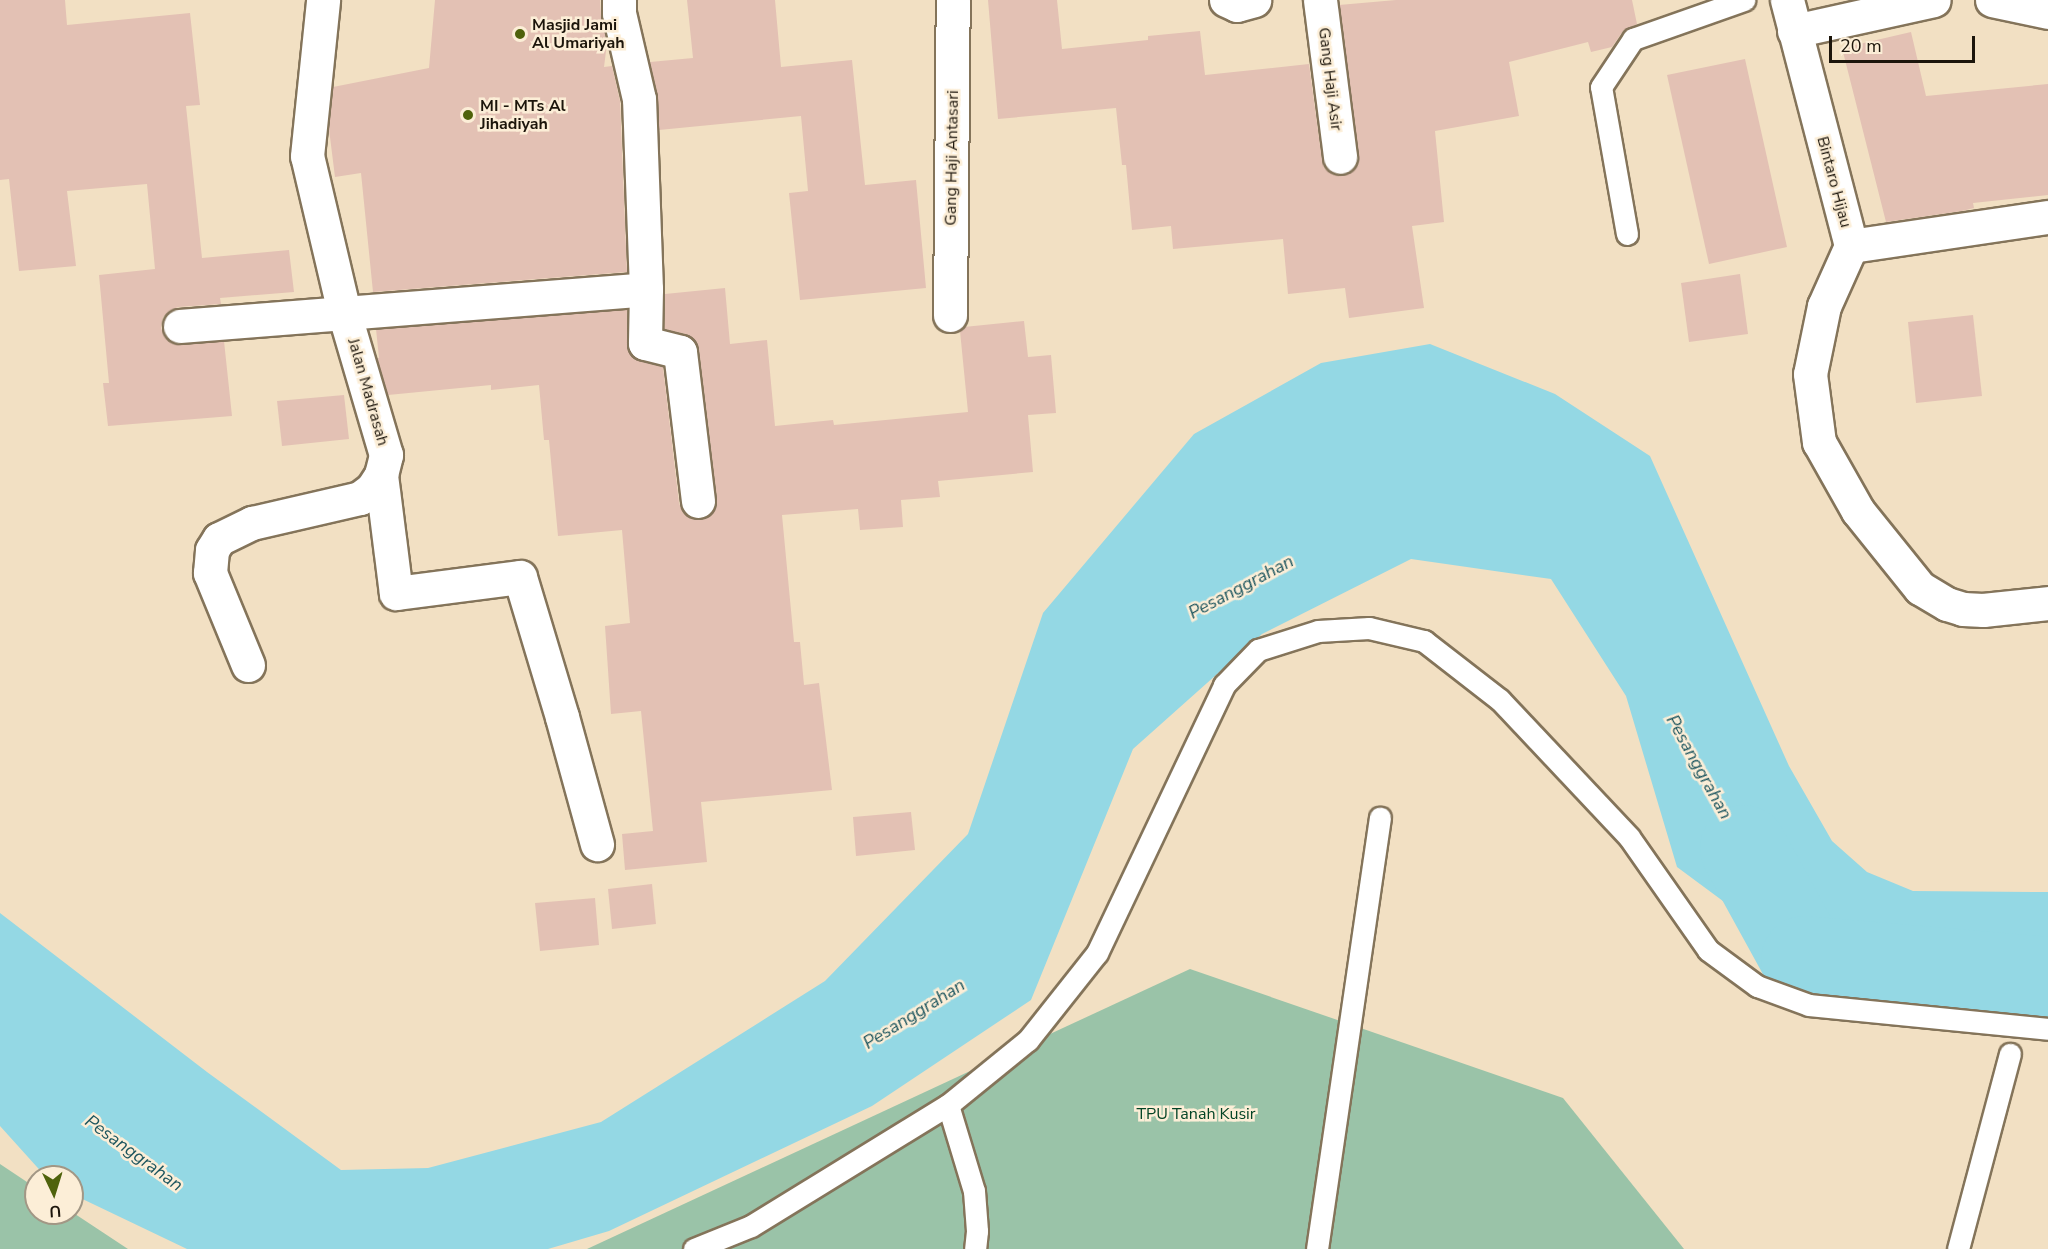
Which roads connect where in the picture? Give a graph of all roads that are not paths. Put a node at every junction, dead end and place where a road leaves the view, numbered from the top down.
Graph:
1 (323, 0) edge
2 (619, 0) edge
3 (953, 0) edge
4 (1226, 0) edge
5 (1254, 0) edge
6 (1320, 0) edge
7 (1744, 0) edge
8 (1934, 0) edge
9 (1992, 0) edge
10 (2048, 12) edge
11 (1790, 15) edge
12 (1340, 157) dead end
13 (2048, 218) edge
14 (1627, 234) dead end
15 (1851, 246) junction
16 (646, 289) junction
17 (344, 312) junction
18 (950, 315) dead end
19 (180, 326) dead end
20 (381, 475) junction
21 (698, 501) dead end
22 (2048, 603) edge
23 (248, 665) dead end
24 (1380, 818) dead end
25 (597, 844) dead end
26 (2048, 1029) edge
27 (2010, 1054) dead end
28 (948, 1105) junction
29 (694, 1249) edge
30 (975, 1249) edge
31 (1317, 1249) edge
32 (1958, 1249) edge

1 - 17 street, Jalan Madrasah
2 - 16 street
3 - 18 street, Gang Haji Antasari
4 - 5 street
6 - 12 street, Gang Haji Asir
7 - 14 lane
8 - 11 street, Bintaro Hijau
9 - 10 street
11 - 15 street, Bintaro Hijau
13 - 15 street, Bintaro Hijau
15 - 22 street
16 - 17 street
16 - 21 street
17 - 19 street
17 - 20 street, Jalan Madrasah
20 - 23 street
20 - 25 street, Jalan Madrasah
24 - 31 lane
26 - 28 lane
27 - 32 lane
28 - 29 lane
28 - 30 lane

